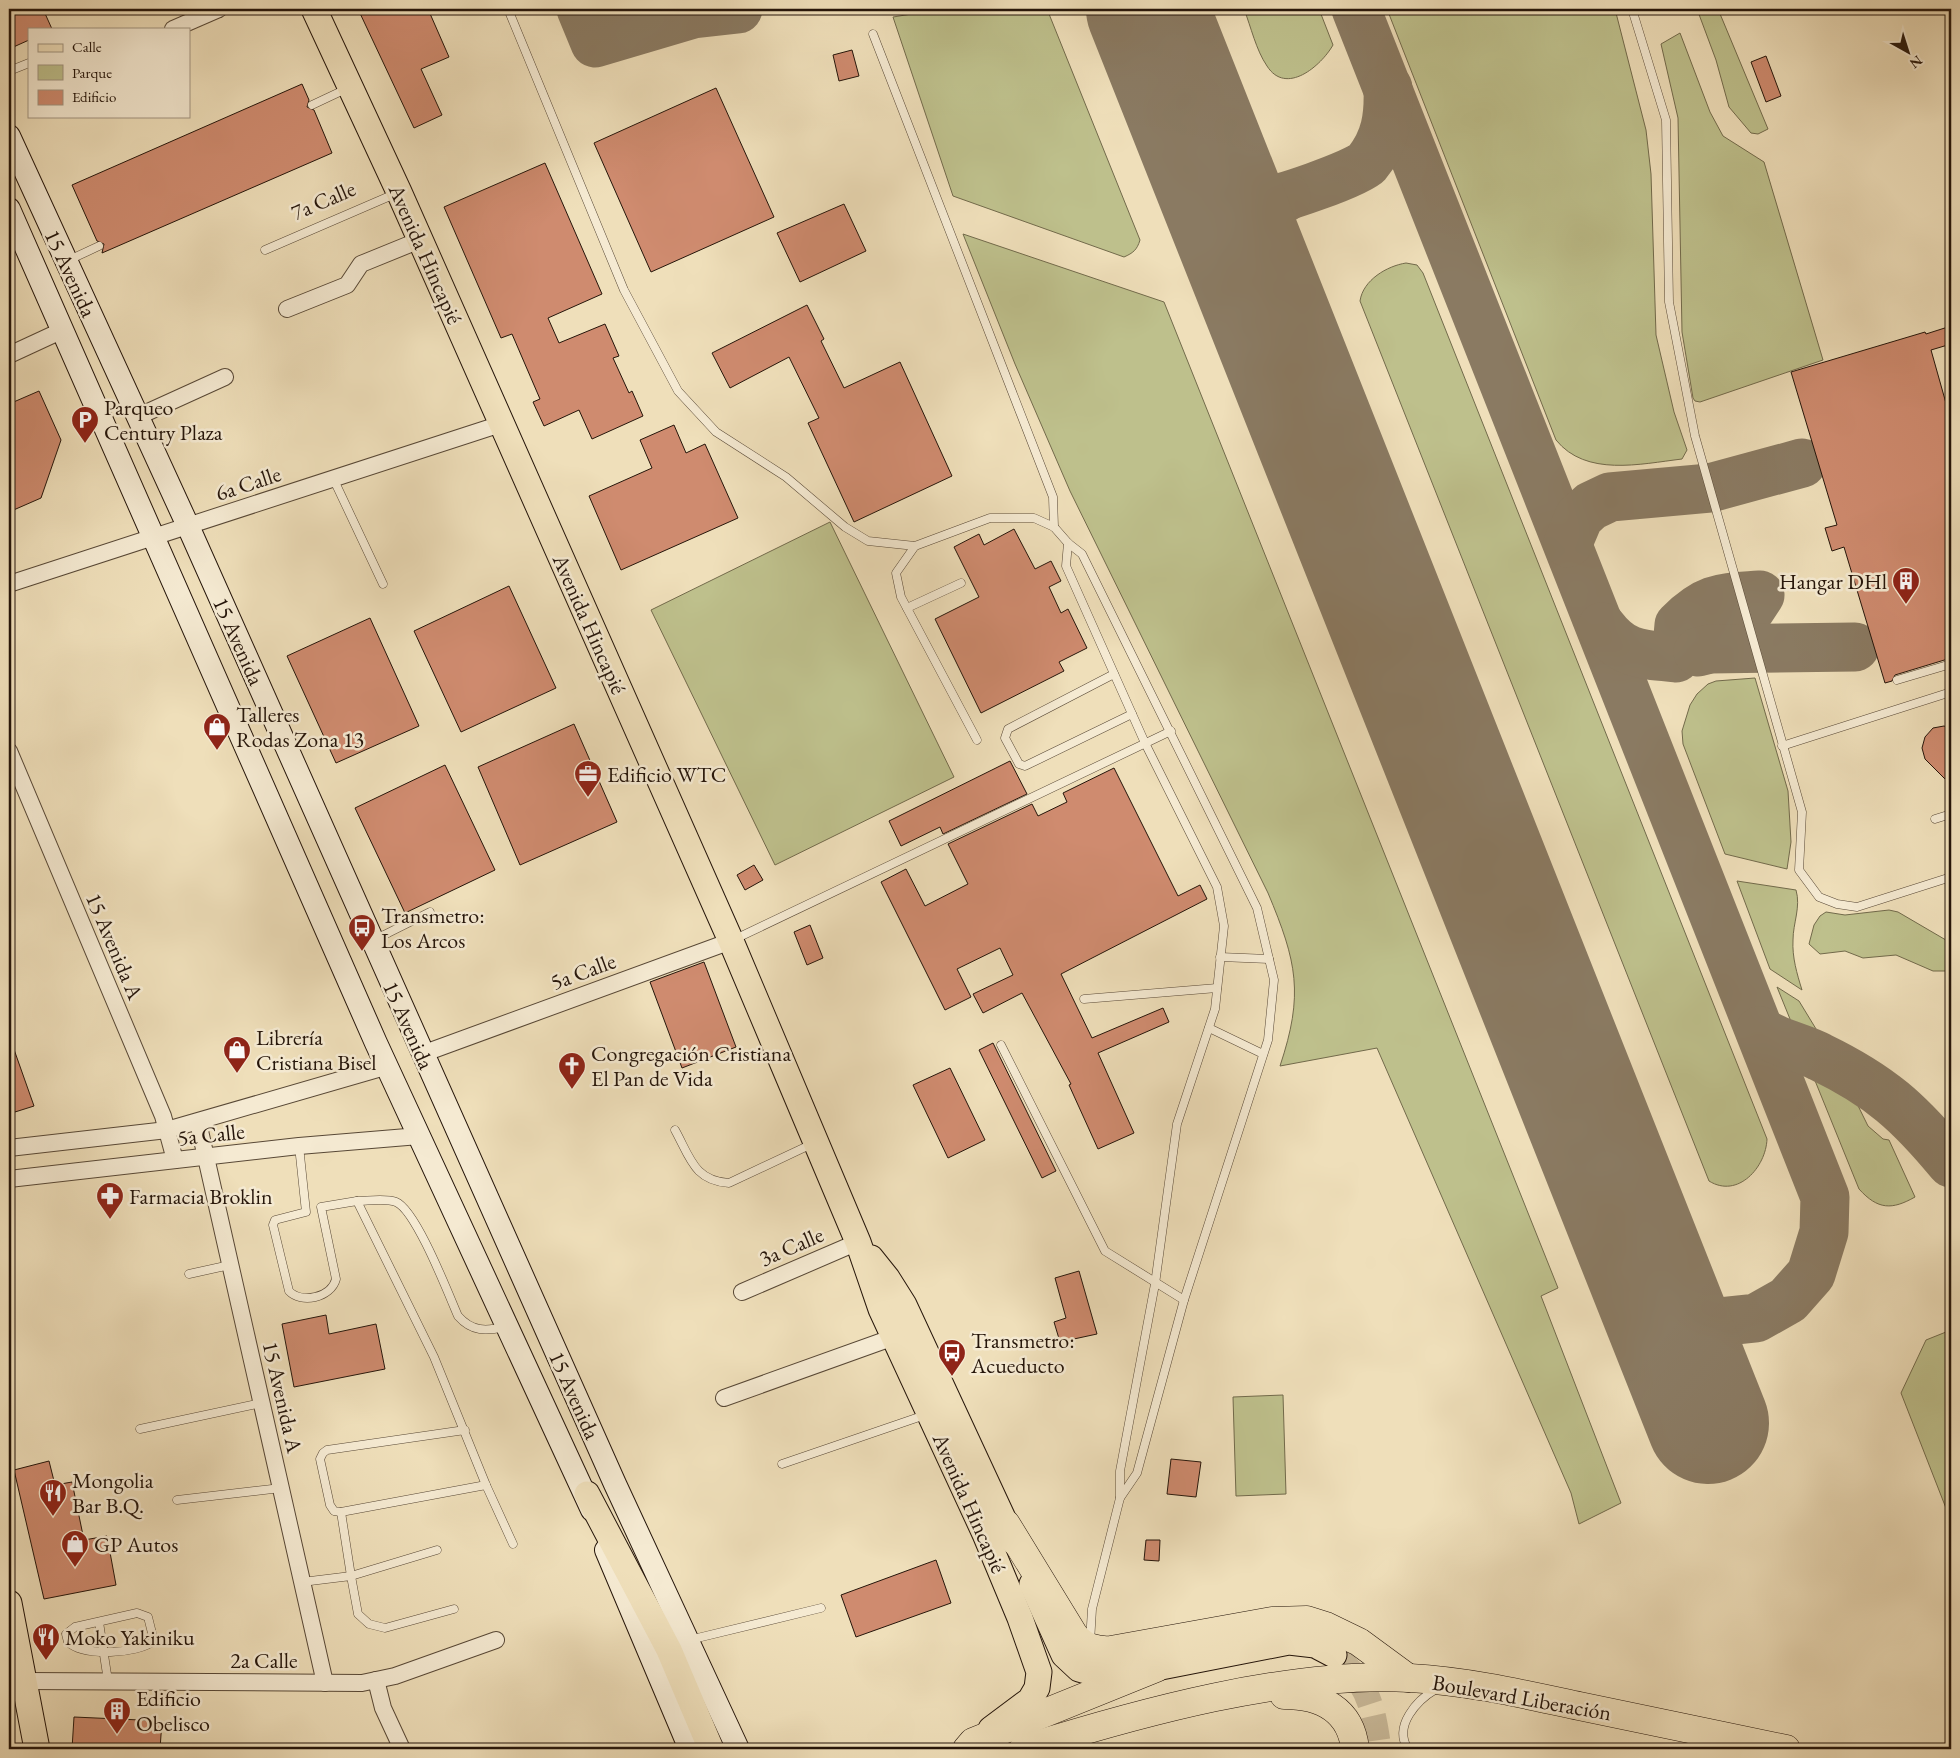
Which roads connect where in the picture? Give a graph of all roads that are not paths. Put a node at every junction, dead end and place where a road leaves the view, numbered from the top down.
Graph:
1 (219, 9) edge
2 (314, 9) edge
3 (508, 9) edge
4 (1632, 9) edge
5 (175, 28) edge
6 (873, 34) dead end
7 (28, 62) edge
8 (9, 71) edge
9 (350, 87) junction
10 (312, 105) dead end
11 (9, 136) edge
12 (398, 192) junction
13 (9, 209) edge
14 (14, 235) edge
15 (420, 240) junction
16 (99, 246) dead end
17 (264, 250) dead end
18 (66, 261) junction
19 (287, 309) dead end
20 (63, 330) junction
21 (9, 355) edge
22 (225, 377) dead end
23 (137, 417) junction
24 (501, 424) junction
25 (334, 478) junction
26 (188, 526) junction
27 (1054, 527) junction
28 (154, 537) junction
29 (1068, 543) junction
30 (915, 546) junction
31 (961, 583) dead end
32 (9, 584) edge
33 (383, 584) dead end
34 (907, 608) junction
35 (1951, 664) edge
36 (1114, 674) junction
37 (1897, 680) dead end
38 (1951, 692) edge
39 (1132, 714) junction
40 (1171, 731) junction
41 (977, 740) dead end
42 (1145, 743) junction
43 (1782, 746) junction
44 (9, 751) edge
45 (1951, 814) edge
46 (1935, 819) dead end
47 (1951, 877) edge
48 (430, 912) dead end
49 (372, 941) junction
50 (730, 941) junction
51 (1220, 957) junction
52 (1269, 959) junction
53 (1217, 988) junction
54 (1084, 999) dead end
55 (1209, 1028) junction
56 (1002, 1045) dead end
57 (422, 1054) junction
58 (1263, 1054) junction
59 (388, 1066) junction
60 (198, 1122) junction
61 (168, 1130) junction
62 (675, 1130) dead end
63 (420, 1136) junction
64 (816, 1142) junction
65 (299, 1146) junction
66 (9, 1148) edge
67 (206, 1157) junction
68 (175, 1160) junction
69 (9, 1179) edge
70 (357, 1201) junction
71 (321, 1207) junction
72 (306, 1212) junction
73 (858, 1242) junction
74 (230, 1265) junction
75 (189, 1274) dead end
76 (1155, 1284) junction
77 (742, 1292) dead end
78 (1184, 1300) junction
79 (508, 1326) junction
80 (894, 1337) junction
81 (724, 1398) dead end
82 (261, 1403) junction
83 (929, 1413) junction
84 (140, 1429) dead end
85 (465, 1430) junction
86 (782, 1464) dead end
87 (486, 1485) junction
88 (281, 1488) junction
89 (587, 1494) junction
90 (1120, 1498) junction
91 (177, 1500) dead end
92 (341, 1512) junction
93 (1006, 1524) junction
94 (513, 1544) dead end
95 (437, 1550) dead end
96 (351, 1576) junction
97 (302, 1582) junction
98 (9, 1603) edge
99 (454, 1608) dead end
100 (820, 1608) dead end
101 (99, 1622) junction
102 (496, 1640) dead end
103 (687, 1640) junction
104 (1089, 1648) junction
105 (105, 1652) junction
106 (1334, 1654) tunnel mouth
107 (1156, 1668) junction
108 (1408, 1678) junction
109 (25, 1680) junction
110 (376, 1680) junction
111 (1448, 1681) junction
112 (108, 1682) junction
113 (325, 1683) junction
114 (1217, 1697) junction
115 (970, 1746) edge
116 (37, 1749) edge
117 (402, 1749) edge
118 (690, 1749) edge
119 (711, 1749) edge
120 (738, 1749) edge
121 (1023, 1749) edge
122 (1355, 1749) edge
123 (1408, 1749) edge
124 (1786, 1749) edge

1 - 5 street
2 - 9 main road, Avenida Hincapié
3 - 30 lane
4 - 43 lane
6 - 27 lane
7 - 8 lane
9 - 10 lane
9 - 12 main road, Avenida Hincapié
11 - 18 street, 15 Avenida
12 - 15 main road, Avenida Hincapié
12 - 17 lane, 7a Calle
13 - 14 street, 15 Avenida
14 - 20 street, 15 Avenida
15 - 19 street
15 - 24 main road, Avenida Hincapié
16 - 18 lane
18 - 23 street, 15 Avenida
20 - 21 street
20 - 28 street, 15 Avenida
22 - 23 street
23 - 26 street, 15 Avenida
24 - 25 street, 6a Calle
24 - 50 main road, Avenida Hincapié
25 - 26 street, 6a Calle
25 - 33 lane
26 - 28 street, 6a Calle
26 - 49 street, 15 Avenida
27 - 29 lane
27 - 30 lane
28 - 32 street, 6a Calle
28 - 59 street, 15 Avenida
29 - 36 lane
29 - 40 lane
30 - 34 lane
31 - 34 lane
34 - 41 lane
35 - 37 lane
36 - 39 lane
36 - 39 lane
38 - 43 lane
39 - 42 lane
40 - 42 lane
40 - 52 lane
42 - 50 lane
42 - 51 lane
43 - 47 lane
44 - 61 street, 15 Avenida A
45 - 46 lane
48 - 49 lane
49 - 57 street, 15 Avenida
50 - 57 street, 5a Calle
50 - 64 main road, Avenida Hincapié
51 - 52 lane
51 - 53 lane
52 - 58 lane
53 - 54 lane
53 - 55 lane
55 - 58 lane
55 - 76 lane
56 - 76 lane
57 - 103 street, 15 Avenida
58 - 78 lane
59 - 60 street, 5a Calle
59 - 63 street, 15 Avenida
60 - 61 street, 5a Calle
60 - 67 street, 15 Avenida A
61 - 66 street, 5a Calle
61 - 68 street, 15 Avenida A
62 - 64 lane
63 - 65 street, 5a Calle
63 - 79 street, 15 Avenida
64 - 73 main road, Avenida Hincapié
65 - 67 street, 5a Calle
65 - 72 lane
67 - 68 street, 5a Calle
67 - 74 street, 15 Avenida A
68 - 69 street, 5a Calle
70 - 71 lane
70 - 79 lane
70 - 85 lane
71 - 72 lane
71 - 72 lane
73 - 77 street, 3a Calle
73 - 80 main road, Avenida Hincapié
73 - 93 main road, Avenida Hincapié
74 - 75 lane
74 - 82 street, 15 Avenida A
76 - 78 lane
76 - 90 lane
78 - 90 lane
79 - 89 street, 15 Avenida
80 - 81 street
80 - 83 main road, Avenida Hincapié
82 - 84 lane
82 - 88 street, 15 Avenida A
83 - 86 lane
83 - 115 main road, Avenida Hincapié
85 - 87 lane
85 - 92 lane
87 - 92 lane
87 - 94 lane
88 - 91 lane
88 - 97 street, 15 Avenida A
89 - 118 street, 15 Avenida
89 - 119 main road
90 - 104 lane
92 - 96 lane
93 - 104 highway
93 - 107 main road, Avenida Hincapié
95 - 96 lane
96 - 97 lane
96 - 99 lane
97 - 113 street, 15 Avenida A
98 - 109 main road
100 - 103 lane
101 - 105 lane
101 - 105 lane
101 - 105 lane
102 - 110 street, 2a Calle
103 - 120 street, 15 Avenida
104 - 108 highway
105 - 112 lane
106 - 107 main road, Avenida Hincapié
107 - 115 highway
108 - 111 highway, Boulevard Liberación
108 - 114 highway, Boulevard Liberación
109 - 112 street, 2a Calle
109 - 116 main road
110 - 113 street, 2a Calle
110 - 117 street
111 - 123 lane
111 - 124 highway, Boulevard Liberación
112 - 113 street, 2a Calle
114 - 121 highway, Boulevard Liberación
114 - 122 highway

